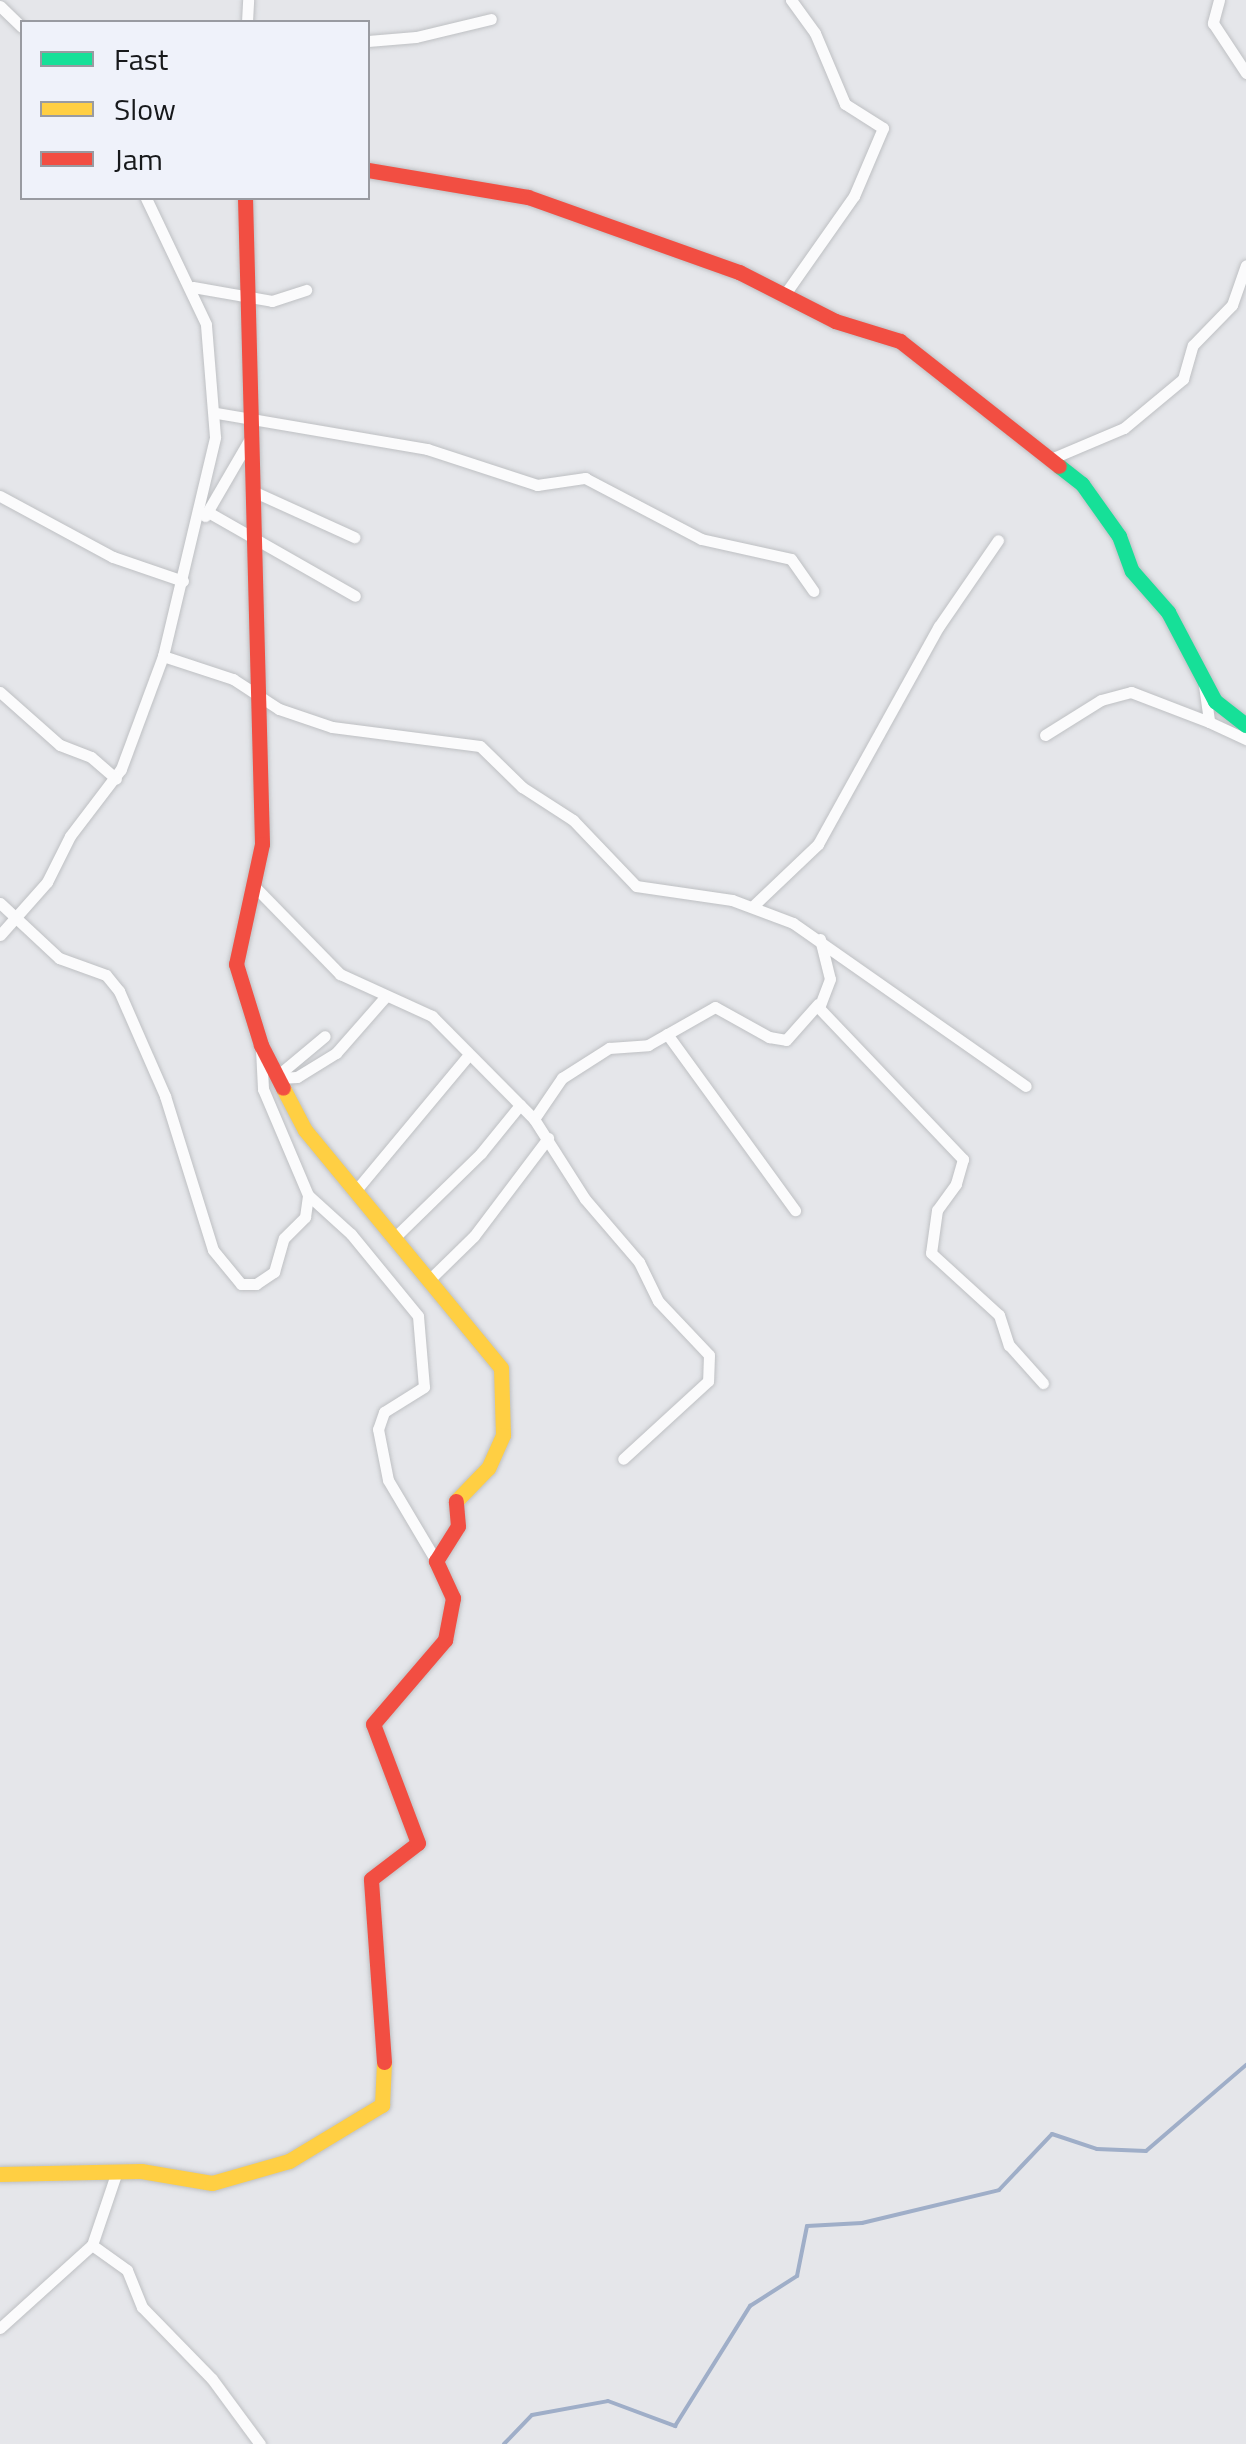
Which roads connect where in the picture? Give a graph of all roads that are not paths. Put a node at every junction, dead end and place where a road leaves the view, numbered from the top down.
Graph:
1 (791, 0) edge
2 (1219, 0) edge
3 (0, 6) edge
4 (492, 18) dead end
5 (20, 25) edge
6 (370, 40) edge
7 (1246, 73) edge
8 (370, 170) edge
9 (149, 200) edge
10 (244, 200) edge
11 (1246, 265) edge
12 (193, 287) junction
13 (306, 290) dead end
14 (785, 294) junction
15 (252, 298) junction
16 (218, 413) junction
17 (255, 423) junction
18 (1053, 458) junction
19 (257, 493) junction
20 (0, 496) edge
21 (208, 512) junction
22 (192, 536) junction
23 (354, 537) dead end
24 (998, 540) dead end
25 (258, 545) junction
26 (182, 581) junction
27 (812, 592) dead end
28 (355, 596) dead end
29 (163, 656) junction
30 (1204, 685) junction
31 (0, 692) edge
32 (257, 696) junction
33 (1209, 722) junction
34 (1246, 726) edge
35 (1046, 735) dead end
36 (1246, 739) edge
37 (116, 780) junction
38 (257, 890) junction
39 (0, 903) edge
40 (753, 906) junction
41 (16, 914) junction
42 (0, 934) edge
43 (820, 940) junction
44 (386, 996) junction
45 (818, 1004) junction
46 (668, 1034) junction
47 (325, 1036) dead end
48 (261, 1045) junction
49 (466, 1058) junction
50 (278, 1077) junction
51 (1026, 1086) dead end
52 (520, 1105) junction
53 (534, 1118) junction
54 (548, 1138) junction
55 (357, 1189) junction
56 (308, 1195) junction
57 (795, 1210) dead end
58 (393, 1239) junction
59 (428, 1281) junction
60 (1043, 1383) dead end
61 (622, 1460) dead end
62 (436, 1562) junction
63 (0, 2174) edge
64 (116, 2174) junction
65 (92, 2246) junction
66 (0, 2328) edge
67 (260, 2444) edge

1 - 14 street
2 - 7 street
3 - 5 street
4 - 6 street
8 - 14 street
9 - 12 street
10 - 15 street
11 - 18 street
12 - 15 street
12 - 16 street
13 - 15 street
14 - 18 street
15 - 17 street
16 - 17 street
16 - 22 street
17 - 19 street
17 - 21 street
17 - 27 street
18 - 30 street
19 - 23 street
19 - 25 street
20 - 26 street
21 - 22 street
21 - 25 street
22 - 26 street
24 - 40 street
25 - 28 street
25 - 32 street
26 - 29 street
29 - 32 street
29 - 37 street
30 - 33 street
30 - 34 street
31 - 37 street
32 - 38 street
32 - 40 street
33 - 35 street
33 - 36 street
37 - 41 street
38 - 44 street
38 - 48 street
39 - 41 street
40 - 43 street
41 - 42 street
41 - 56 street
43 - 45 street
43 - 51 street
44 - 49 street
44 - 50 street
45 - 46 street
45 - 60 street
46 - 53 street
46 - 57 street
47 - 50 street
48 - 50 street
48 - 56 street
49 - 52 street
49 - 55 street
50 - 55 street
52 - 53 street
52 - 58 street
53 - 54 street
54 - 59 street
54 - 61 street
55 - 58 street
56 - 62 street
58 - 59 street
59 - 62 street
62 - 64 street
63 - 64 street
64 - 65 street
65 - 66 street
65 - 67 street

